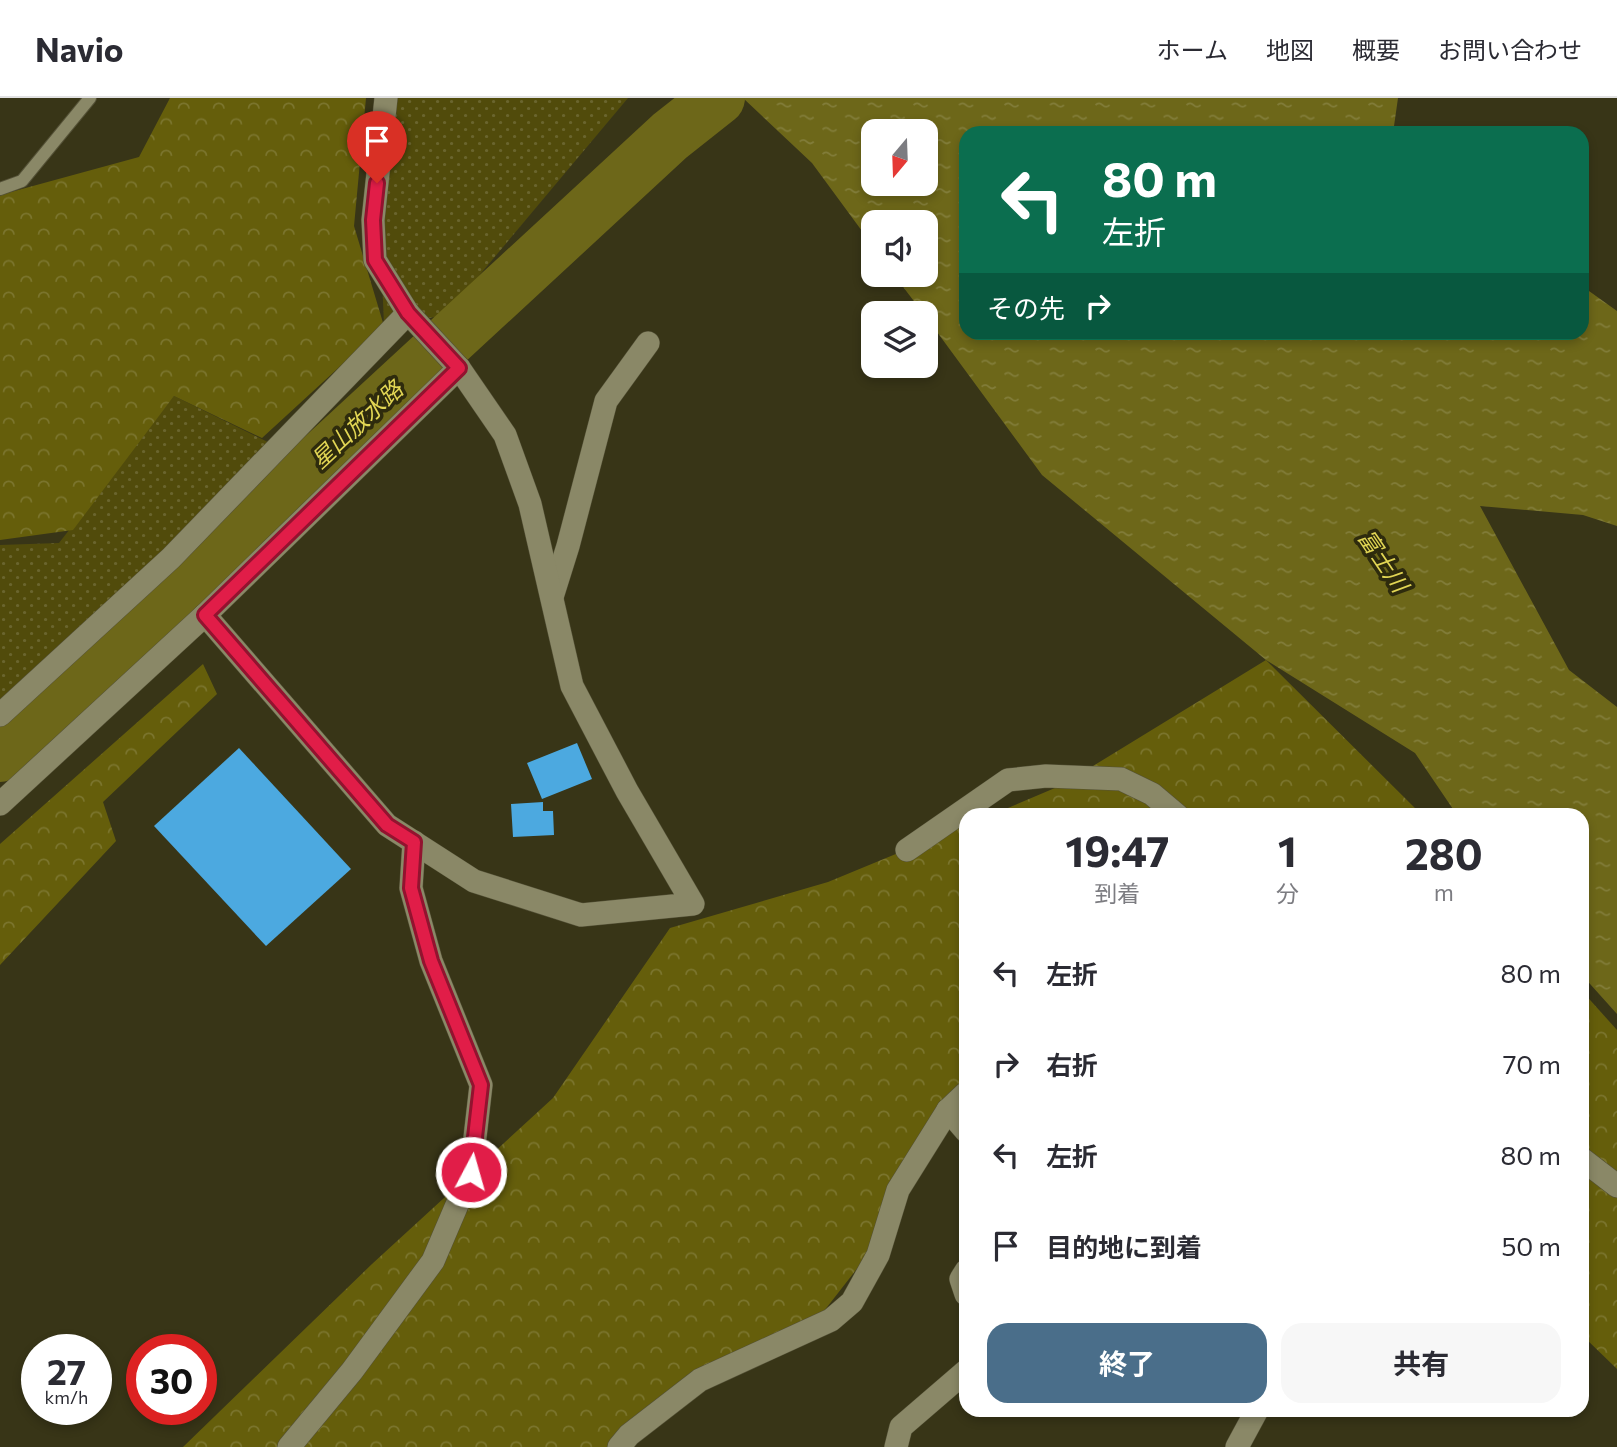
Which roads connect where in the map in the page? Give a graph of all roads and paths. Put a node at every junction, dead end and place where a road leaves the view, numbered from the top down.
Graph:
1 (90, 98) edge
2 (386, 98) edge
3 (0, 190) edge
4 (408, 313) junction
5 (648, 343) dead end
6 (459, 368) junction
7 (552, 597) junction
8 (205, 615) junction
9 (0, 715) edge
10 (0, 804) edge
11 (968, 808) edge
12 (1169, 808) edge
13 (959, 814) edge
14 (414, 842) junction
15 (907, 850) dead end
16 (959, 1100) edge
17 (948, 1110) junction
18 (959, 1123) edge
19 (1589, 1164) edge
20 (1617, 1186) edge
21 (959, 1377) edge
22 (1253, 1417) edge
23 (289, 1447) edge
24 (619, 1447) edge
25 (896, 1447) edge
26 (1237, 1447) edge

1 - 3 lane
2 - 4 street
4 - 6 street
4 - 9 street
5 - 7 street
6 - 7 street
6 - 8 street
7 - 14 street
8 - 10 street
8 - 14 street
11 - 12 street
13 - 15 street
14 - 23 street
16 - 17 street
17 - 18 street
17 - 24 street
19 - 20 street
21 - 25 street
22 - 26 street

